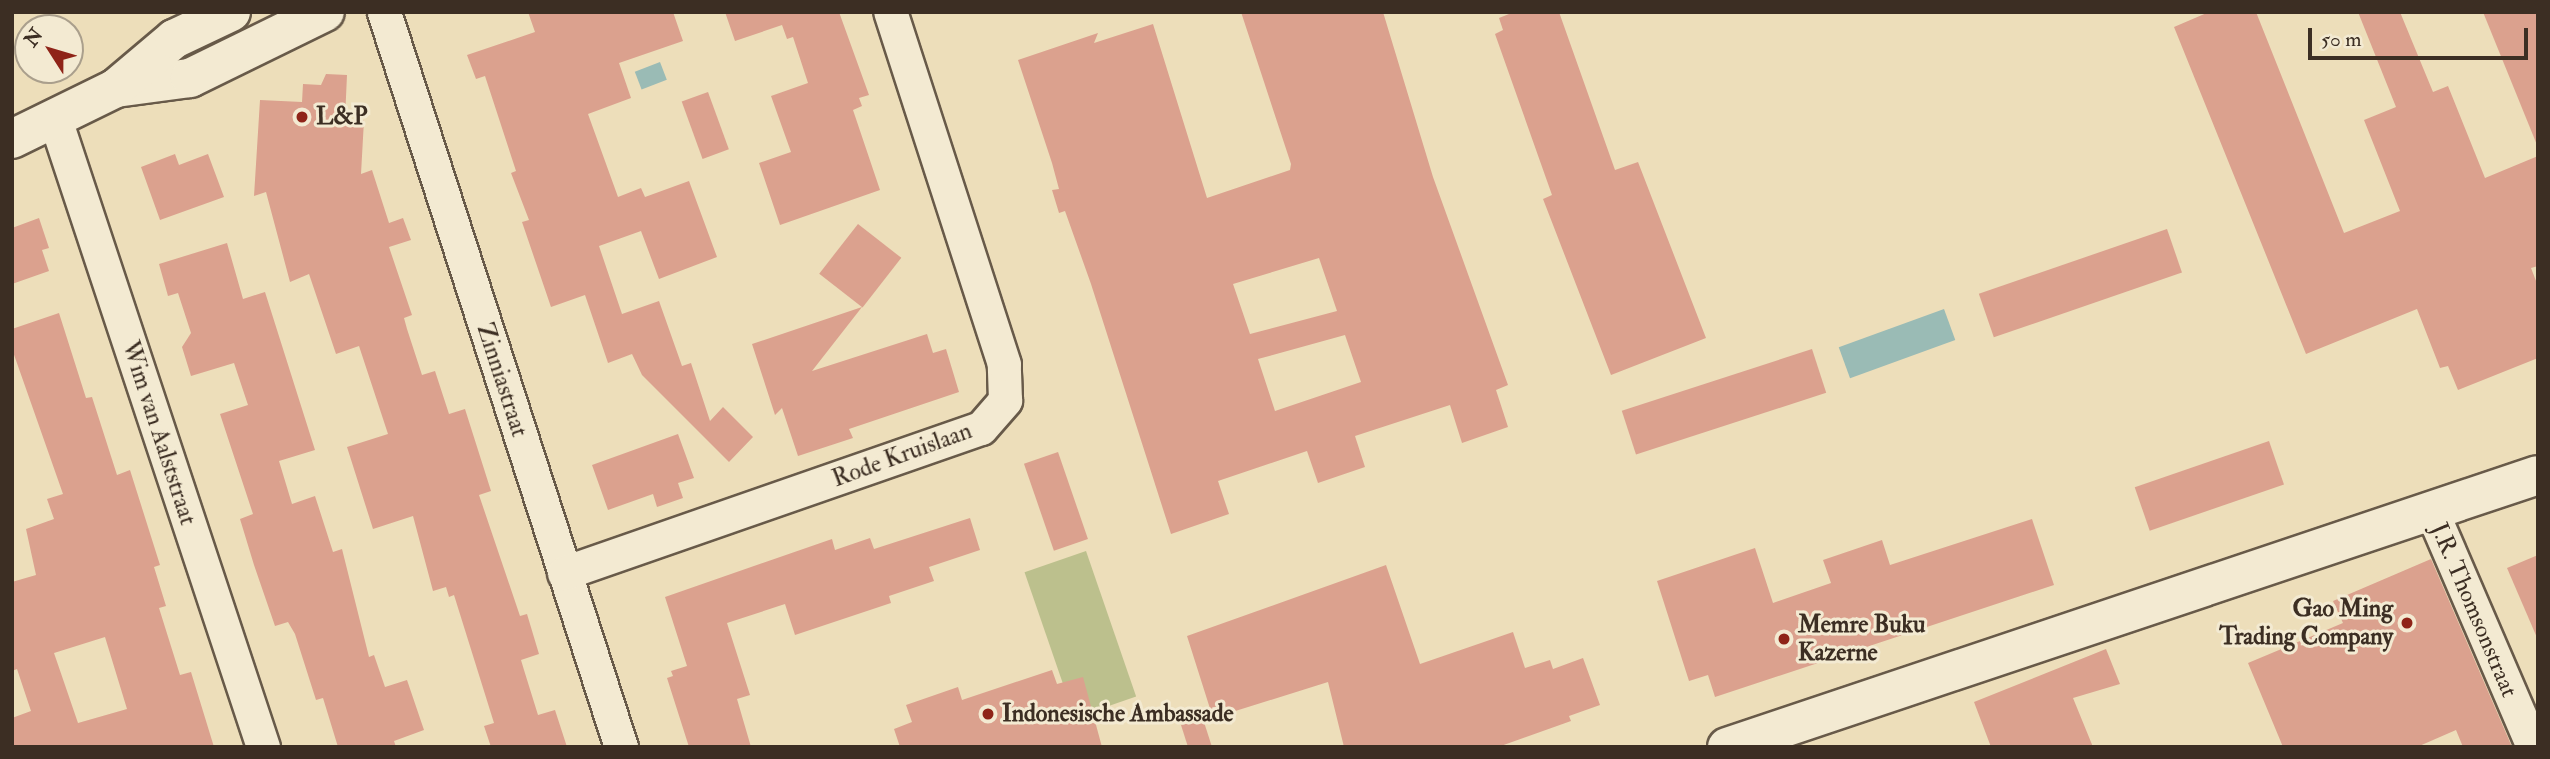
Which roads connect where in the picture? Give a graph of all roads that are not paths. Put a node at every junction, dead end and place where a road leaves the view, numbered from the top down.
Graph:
1 (231, 12) edge
2 (325, 12) edge
3 (384, 12) edge
4 (890, 12) edge
5 (116, 88) junction
6 (55, 119) junction
7 (12, 139) edge
8 (2538, 475) edge
9 (2432, 512) junction
10 (564, 573) junction
11 (263, 747) edge
12 (621, 747) edge
13 (1727, 747) edge
14 (2533, 747) edge

1 - 5 street
2 - 5 street
3 - 10 street, Zinniastraat
4 - 10 street, Rode Kruislaan
5 - 6 street
6 - 7 street
6 - 11 street, Wim van Aalststraat
8 - 9 street
9 - 13 street
9 - 14 street, J.R. Thomsonstraat
10 - 12 street, Zinniastraat

